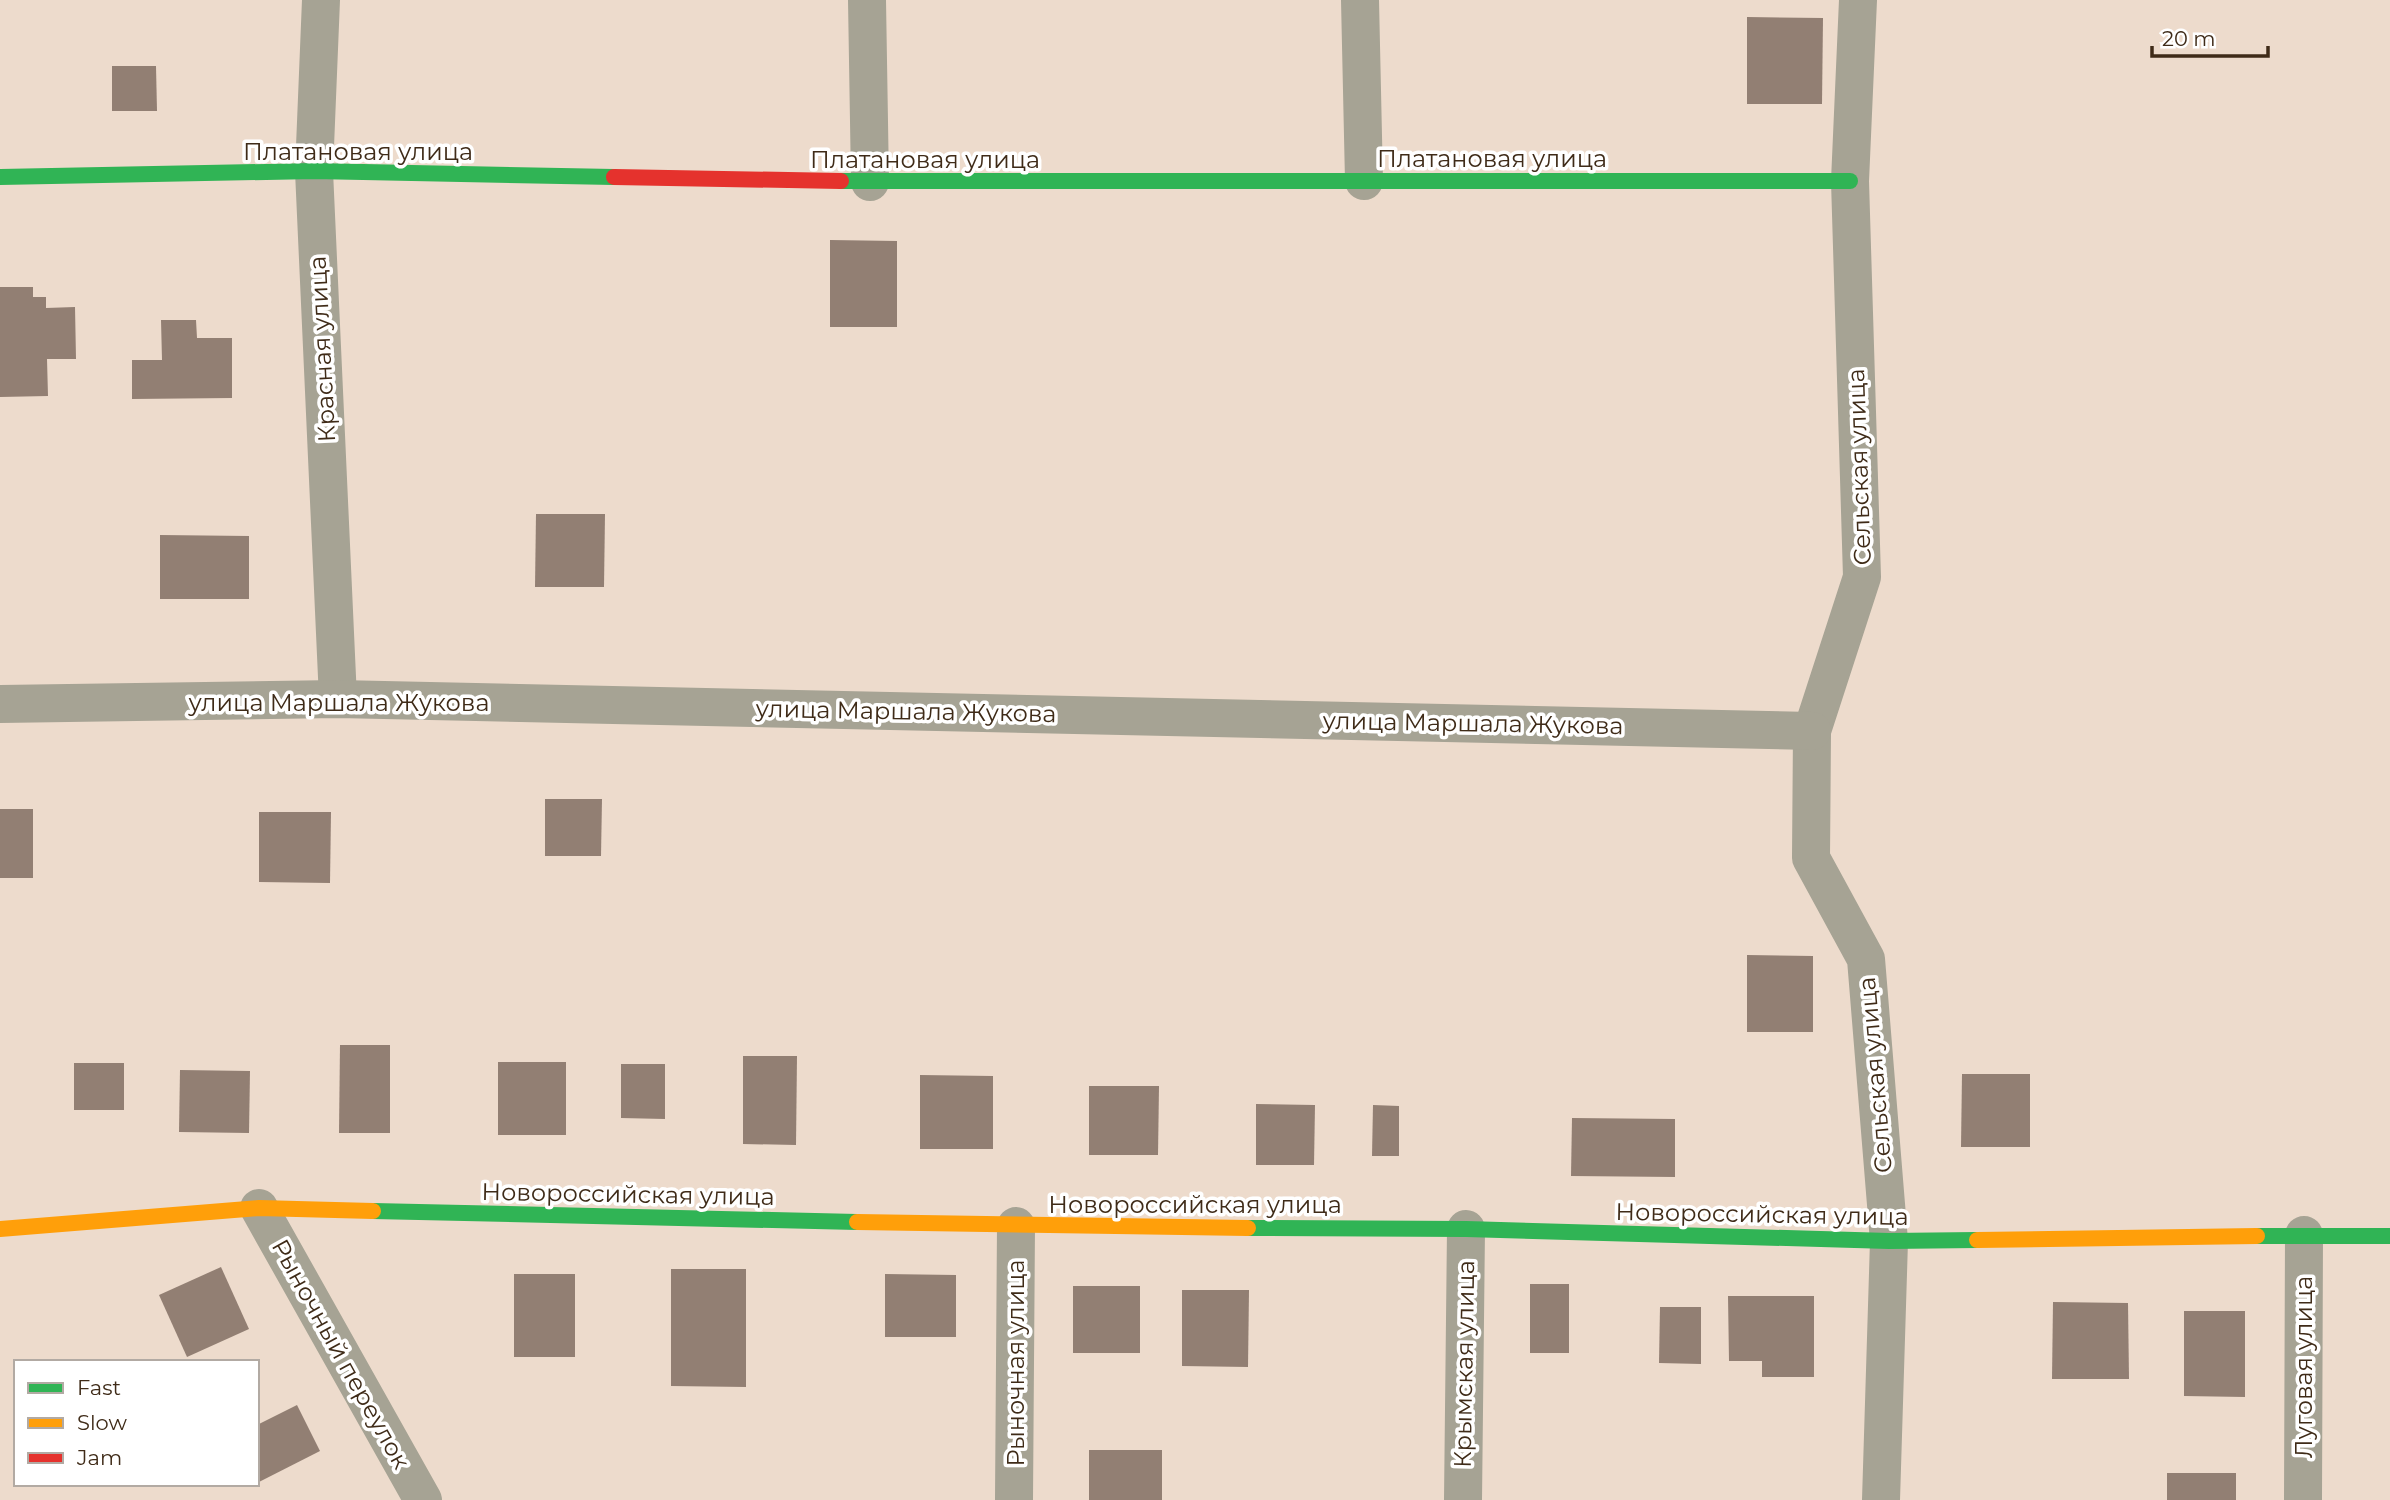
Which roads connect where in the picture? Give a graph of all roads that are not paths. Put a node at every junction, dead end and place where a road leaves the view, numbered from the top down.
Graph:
1 (321, 0) edge
2 (867, 0) edge
3 (1360, 0) edge
4 (1858, 0) edge
5 (314, 171) junction
6 (0, 177) edge
7 (1364, 181) junction
8 (1850, 181) junction
9 (870, 182) junction
10 (338, 699) junction
11 (0, 704) edge
12 (1812, 731) junction
13 (259, 1208) junction
14 (1016, 1226) junction
15 (0, 1229) edge
16 (1466, 1229) junction
17 (2304, 1235) junction
18 (2390, 1236) edge
19 (1889, 1241) junction
20 (424, 1500) edge
21 (1014, 1500) edge
22 (1463, 1500) edge
23 (1881, 1500) edge
24 (2303, 1500) edge

1 - 5 street, Красная улица
2 - 9 street
3 - 7 street
4 - 8 street, Сельская улица
5 - 6 street, Платановая улица
5 - 9 street, Платановая улица
5 - 10 street, Красная улица
7 - 8 street, Платановая улица
7 - 9 street, Платановая улица
8 - 12 street, Сельская улица
10 - 11 street, улица Маршала Жукова
10 - 12 street, улица Маршала Жукова
12 - 19 street, Сельская улица
13 - 14 street, Новороссийская улица
13 - 15 street, Новороссийская улица
13 - 20 street, Рыночный переулок
14 - 16 street, Новороссийская улица
14 - 21 street, Рыночная улица
16 - 19 street, Новороссийская улица
16 - 22 street, Крымская улица
17 - 18 street, Новороссийская улица
17 - 19 street, Новороссийская улица
17 - 24 street, Луговая улица
19 - 23 street, Сельская улица

